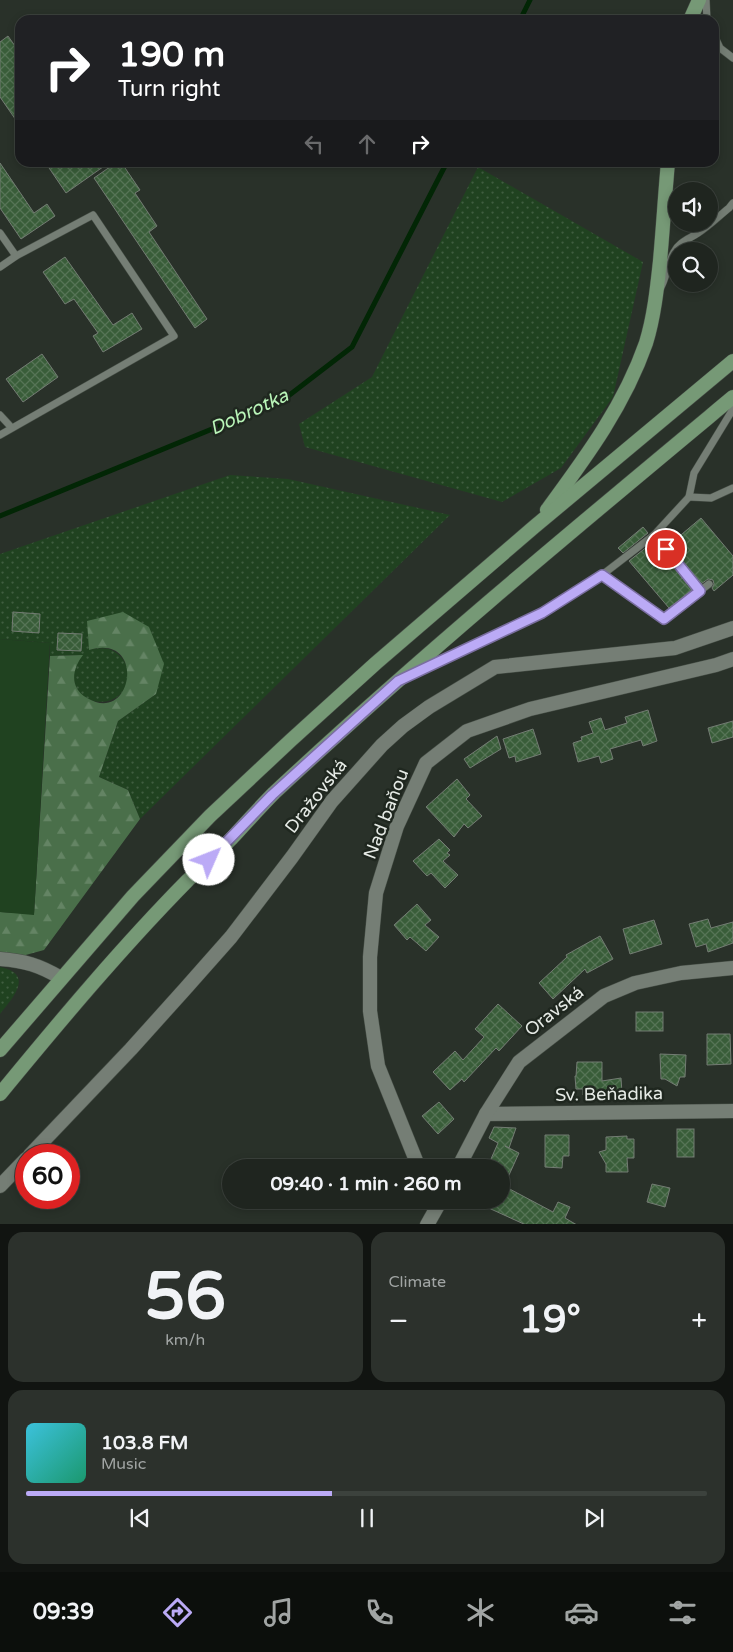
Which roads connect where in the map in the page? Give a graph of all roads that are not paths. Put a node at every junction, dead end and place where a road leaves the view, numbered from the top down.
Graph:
1 (699, 0) edge
2 (706, 0) edge
3 (692, 15) edge
4 (707, 15) edge
5 (719, 46) edge
6 (733, 58) edge
7 (668, 167) edge
8 (733, 203) edge
9 (0, 233) edge
10 (16, 256) junction
11 (0, 267) edge
12 (657, 296) junction
13 (733, 361) edge
14 (733, 397) edge
15 (733, 409) edge
16 (0, 415) edge
17 (11, 427) junction
18 (0, 435) edge
19 (733, 488) edge
20 (689, 497) junction
21 (534, 527) junction
22 (654, 535) junction
23 (602, 575) junction
24 (709, 584) dead end
25 (700, 591) junction
26 (733, 628) edge
27 (733, 659) edge
28 (398, 681) junction
29 (0, 959) edge
30 (733, 968) edge
31 (61, 978) junction
32 (0, 1050) edge
33 (0, 1094) edge
34 (733, 1111) edge
35 (486, 1114) junction
36 (40, 1144) edge
37 (415, 1159) edge
38 (463, 1159) edge
39 (15, 1170) edge
40 (0, 1186) edge
41 (433, 1209) edge
42 (427, 1224) edge

1 - 3 main road
2 - 4 lane
5 - 6 lane
7 - 12 main road
8 - 12 lane
9 - 10 lane
10 - 11 lane
10 - 17 lane
12 - 21 main road
13 - 21 main road
14 - 28 main road
15 - 20 lane
16 - 17 lane
17 - 18 lane
19 - 20 lane
20 - 22 lane
21 - 31 main road
22 - 23 lane
22 - 25 lane
23 - 25 lane
23 - 28 lane
24 - 25 lane
26 - 36 street, Dražovská
27 - 37 street, Nad baňou
28 - 33 main road
29 - 31 street
30 - 35 street, Oravská
31 - 32 main road
34 - 35 street, Sv. Beňadika
35 - 38 street, Oravská
39 - 40 street
41 - 42 street

